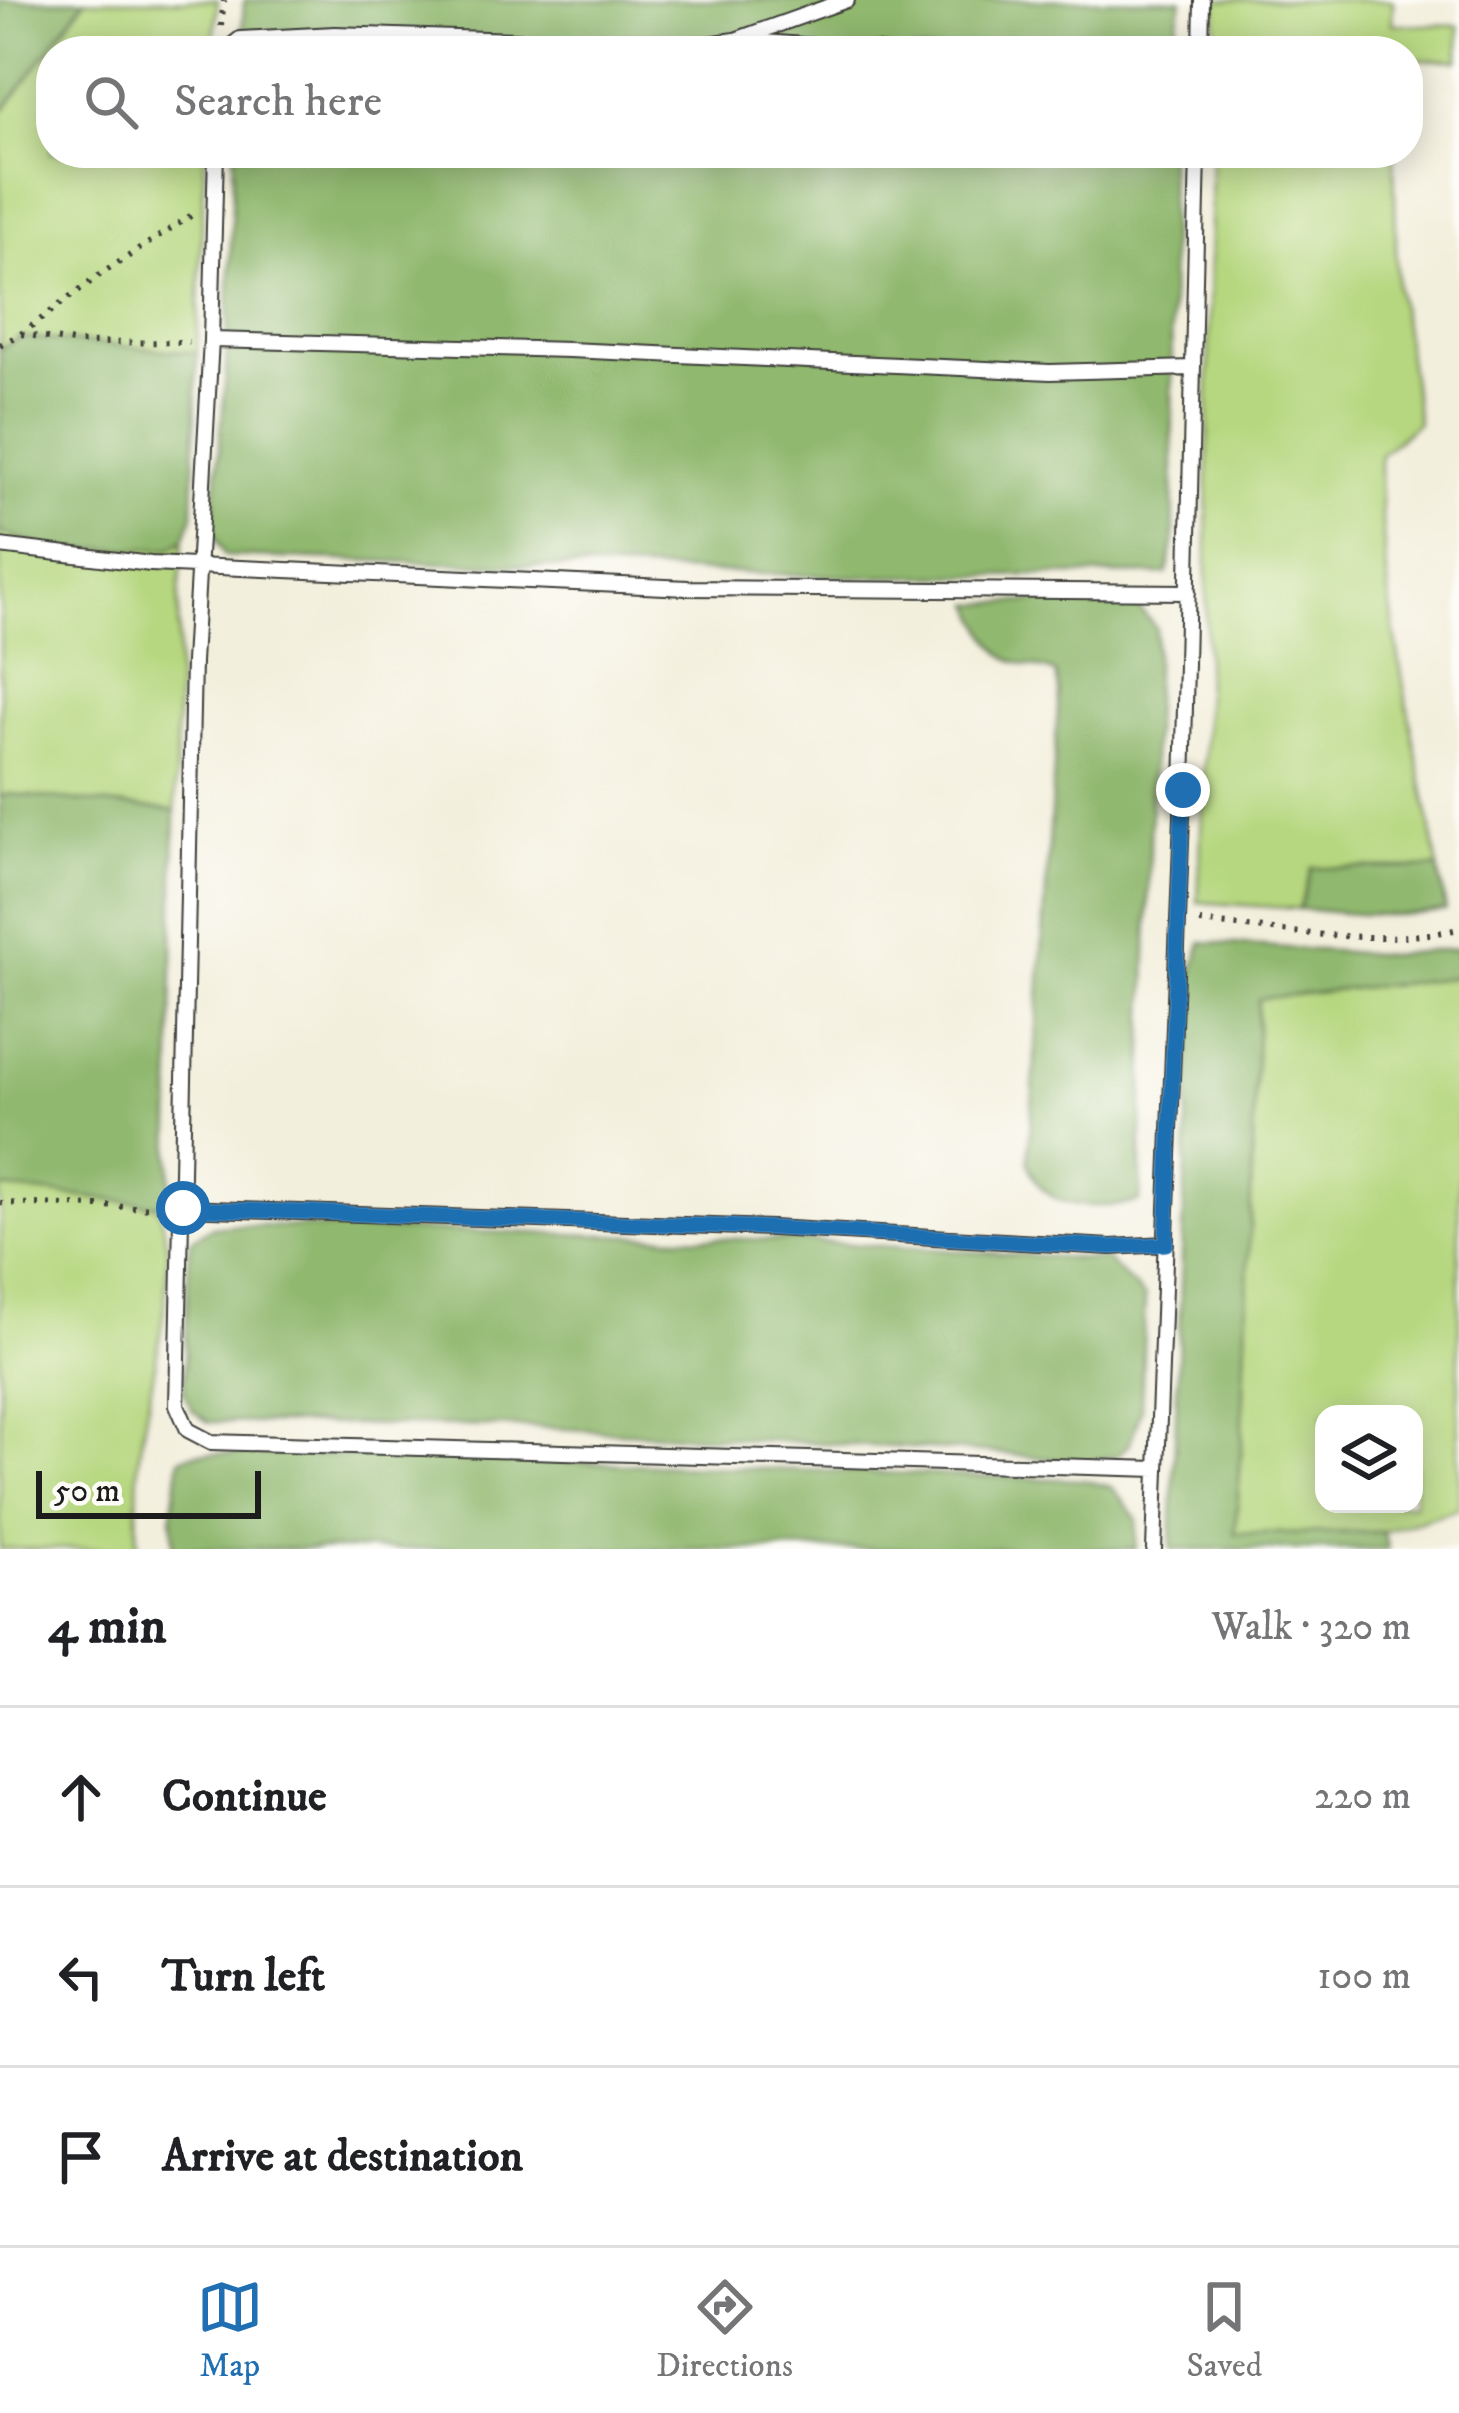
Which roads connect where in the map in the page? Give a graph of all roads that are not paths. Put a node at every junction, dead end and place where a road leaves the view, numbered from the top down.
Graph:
1 (847, 0) edge
2 (1202, 0) edge
3 (297, 36) edge
4 (395, 36) edge
5 (746, 36) edge
6 (1201, 36) edge
7 (216, 168) edge
8 (1198, 168) edge
9 (211, 340) junction
10 (1193, 368) junction
11 (0, 546) edge
12 (199, 564) junction
13 (1188, 592) junction
14 (183, 1208) junction
15 (1166, 1244) junction
16 (1157, 1469) junction
17 (1154, 1549) edge

1 - 5 lane
2 - 6 lane
3 - 4 lane
7 - 9 lane
8 - 10 lane
9 - 10 lane
9 - 12 lane
10 - 13 lane
11 - 12 lane
12 - 13 lane
12 - 14 lane
13 - 15 lane
14 - 15 lane
14 - 16 lane
15 - 16 lane
16 - 17 lane

